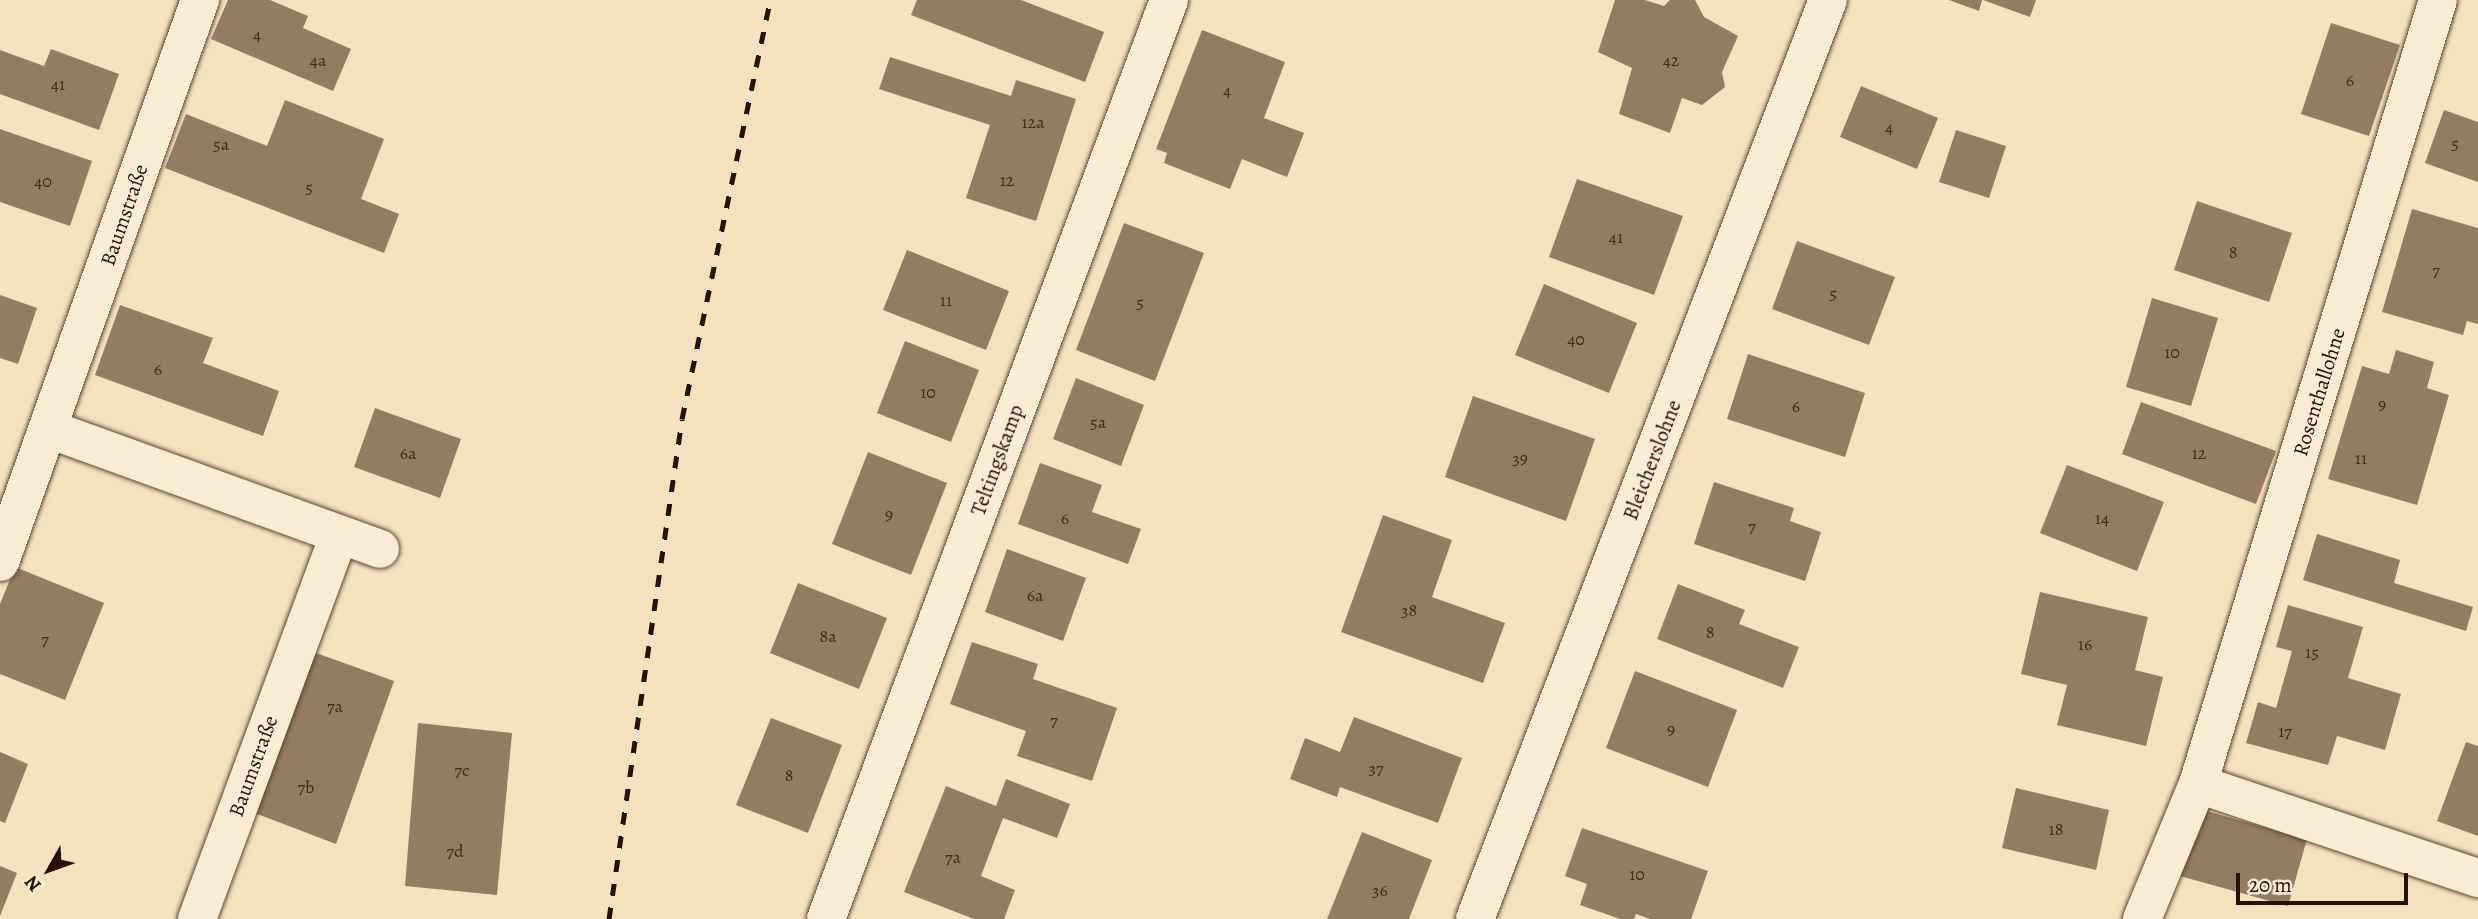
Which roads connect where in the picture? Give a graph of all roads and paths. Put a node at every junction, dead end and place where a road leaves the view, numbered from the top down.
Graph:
1 (200, 0) edge
2 (1169, 0) edge
3 (1828, 0) edge
4 (2438, 0) edge
5 (49, 429) junction
6 (339, 535) junction
7 (380, 549) dead end
8 (0, 562) edge
9 (2198, 784) junction
10 (2478, 878) edge
11 (197, 919) edge
12 (826, 919) edge
13 (1475, 919) edge
14 (2142, 919) edge

1 - 5 street, Baumstraße
2 - 12 street, Teltingskamp
3 - 13 street, Bleicherslohne
4 - 9 street, Rosenthallohne
5 - 6 street
5 - 8 street, Baumstraße
6 - 7 street
6 - 11 street, Baumstraße
9 - 10 street
9 - 14 street, Rosenthallohne

